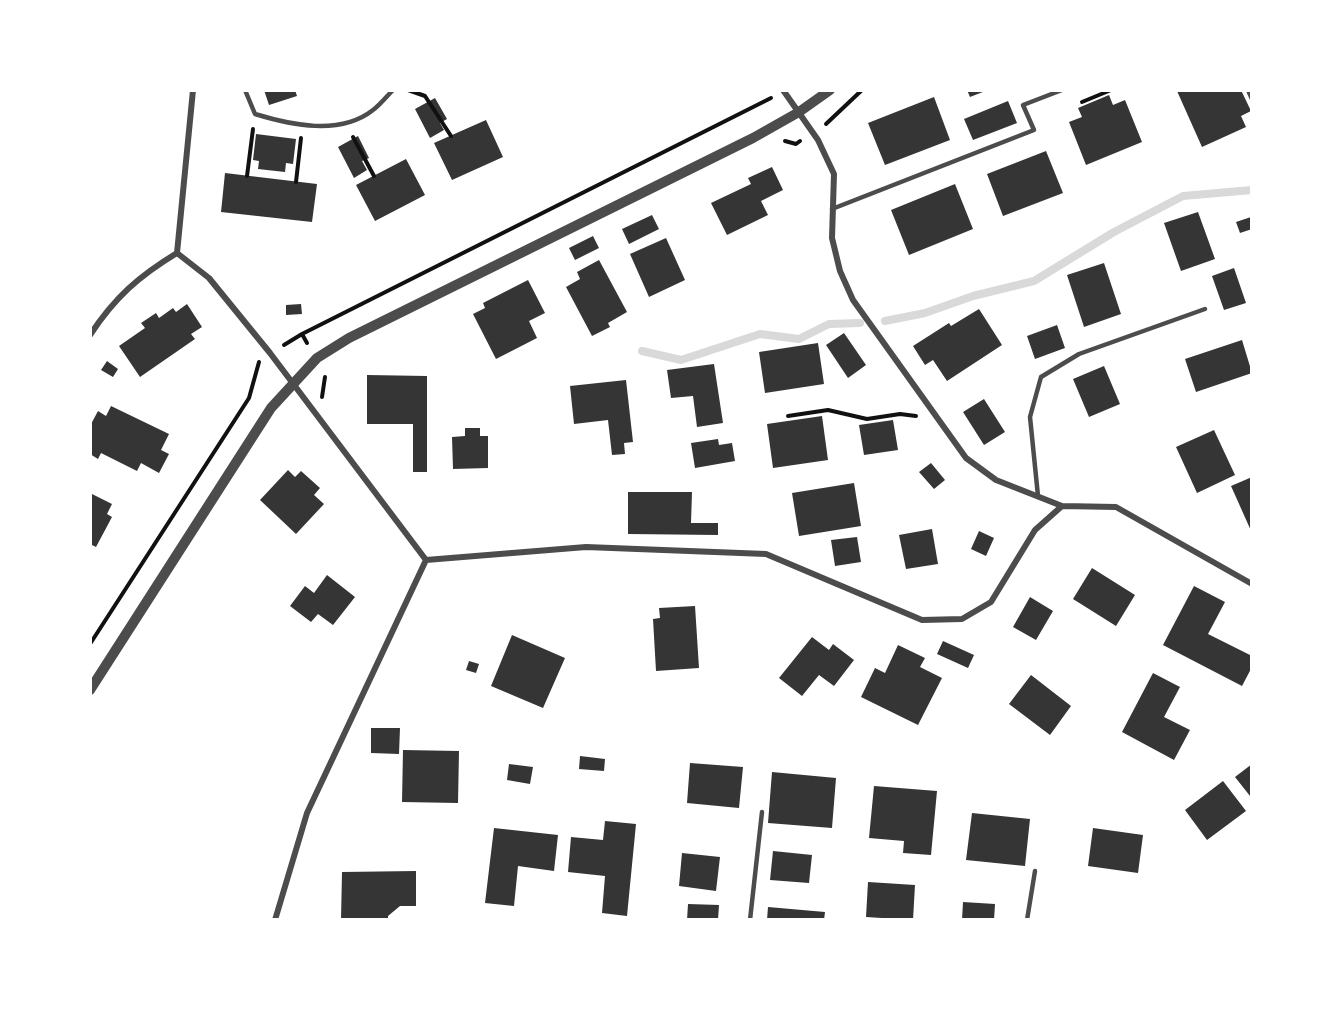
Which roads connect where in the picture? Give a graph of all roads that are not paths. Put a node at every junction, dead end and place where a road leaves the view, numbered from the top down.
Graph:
1 (193, 90) edge
2 (245, 90) edge
3 (393, 90) edge
4 (783, 90) edge
5 (830, 90) edge
6 (1062, 90) edge
7 (1248, 90) edge
8 (1252, 99) edge
9 (799, 112) junction
10 (832, 209) junction
11 (177, 253) junction
12 (1205, 309) dead end
13 (90, 334) edge
14 (292, 383) junction
15 (1038, 496) junction
16 (1062, 506) junction
17 (426, 560) junction
18 (1252, 584) edge
19 (90, 690) edge
20 (762, 812) dead end
21 (1035, 871) dead end
22 (274, 920) edge
23 (750, 920) edge
24 (1027, 920) edge

1 - 11 street
2 - 3 lane
4 - 9 street
5 - 9 street
6 - 10 lane
7 - 8 lane
9 - 10 street
9 - 14 street
10 - 15 street
11 - 13 street
11 - 14 street
12 - 15 lane
14 - 17 street
14 - 19 street
15 - 16 street
16 - 17 street
16 - 18 street
17 - 22 street
20 - 23 lane
21 - 24 lane

